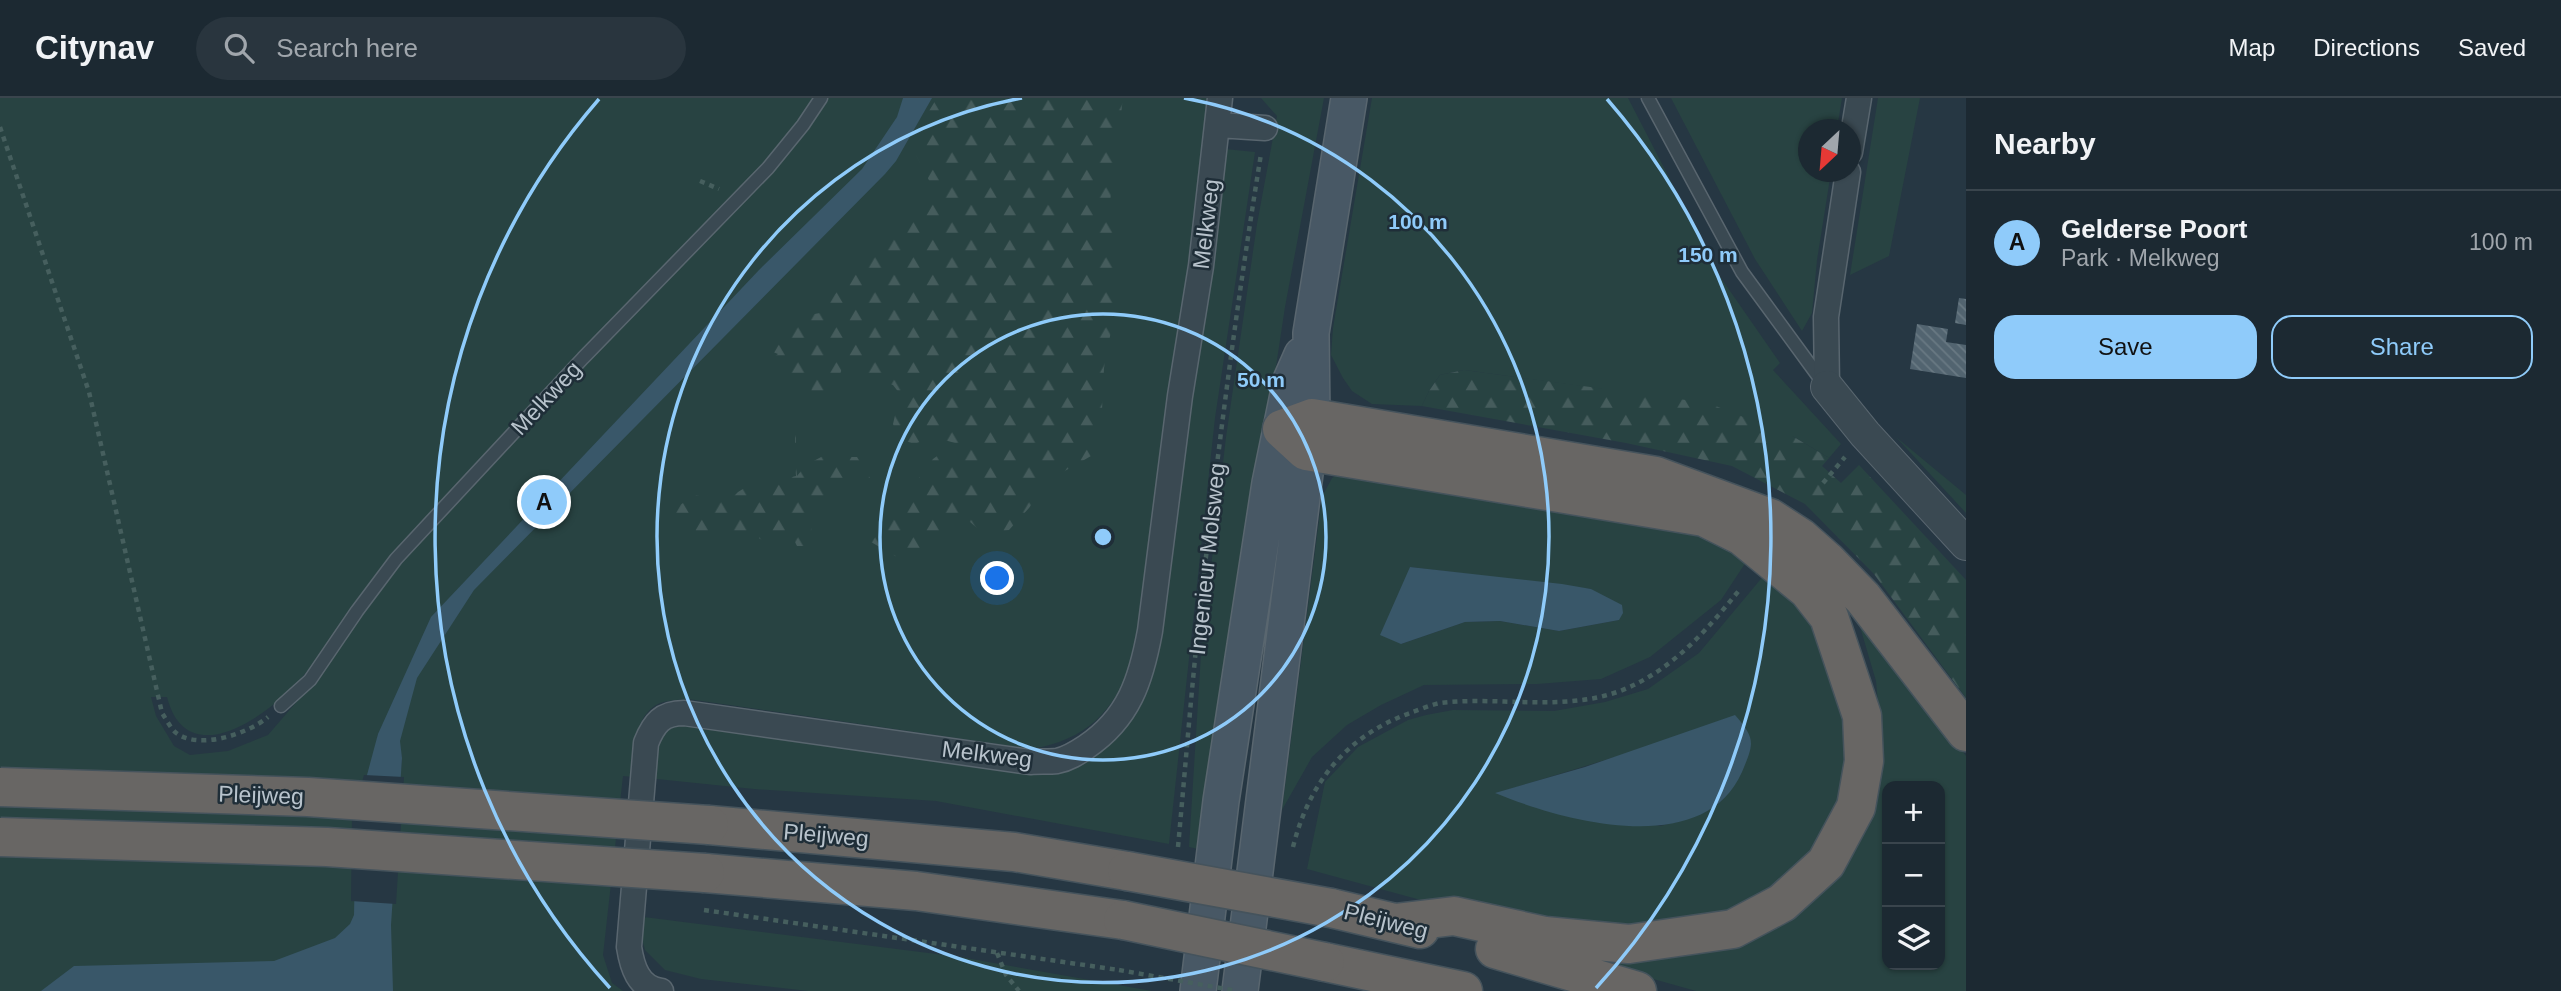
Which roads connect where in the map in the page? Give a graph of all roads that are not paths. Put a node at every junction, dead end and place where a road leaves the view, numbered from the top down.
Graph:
1 (821, 98) edge
2 (1220, 98) edge
3 (1349, 98) edge
4 (1648, 98) edge
5 (1859, 98) edge
6 (1856, 119) edge
7 (1218, 125) junction
8 (1265, 128) road end
9 (1846, 182) edge
10 (1827, 387) junction
11 (1300, 433) junction
12 (1966, 544) edge
13 (281, 706) road end
14 (1966, 732) edge
15 (0, 787) edge
16 (0, 838) edge
17 (1395, 923) junction
18 (661, 991) edge
19 (1198, 991) edge
20 (1239, 991) edge
21 (1463, 991) edge
22 (1637, 991) edge

1 - 13 lane, Melkweg
2 - 7 street, Melkweg
3 - 11 main road, Ingenieur Molsweg
4 - 10 lane
5 - 6 street
7 - 8 street
7 - 18 street, Melkweg
9 - 10 street
10 - 12 street
11 - 14 highway
11 - 17 highway
11 - 19 main road, Ingenieur Molsweg
11 - 20 main road, Ingenieur Molsweg
15 - 17 highway, Pleijweg, bridge
16 - 21 highway, Pleijweg, bridge
17 - 22 highway, Pleijweg

